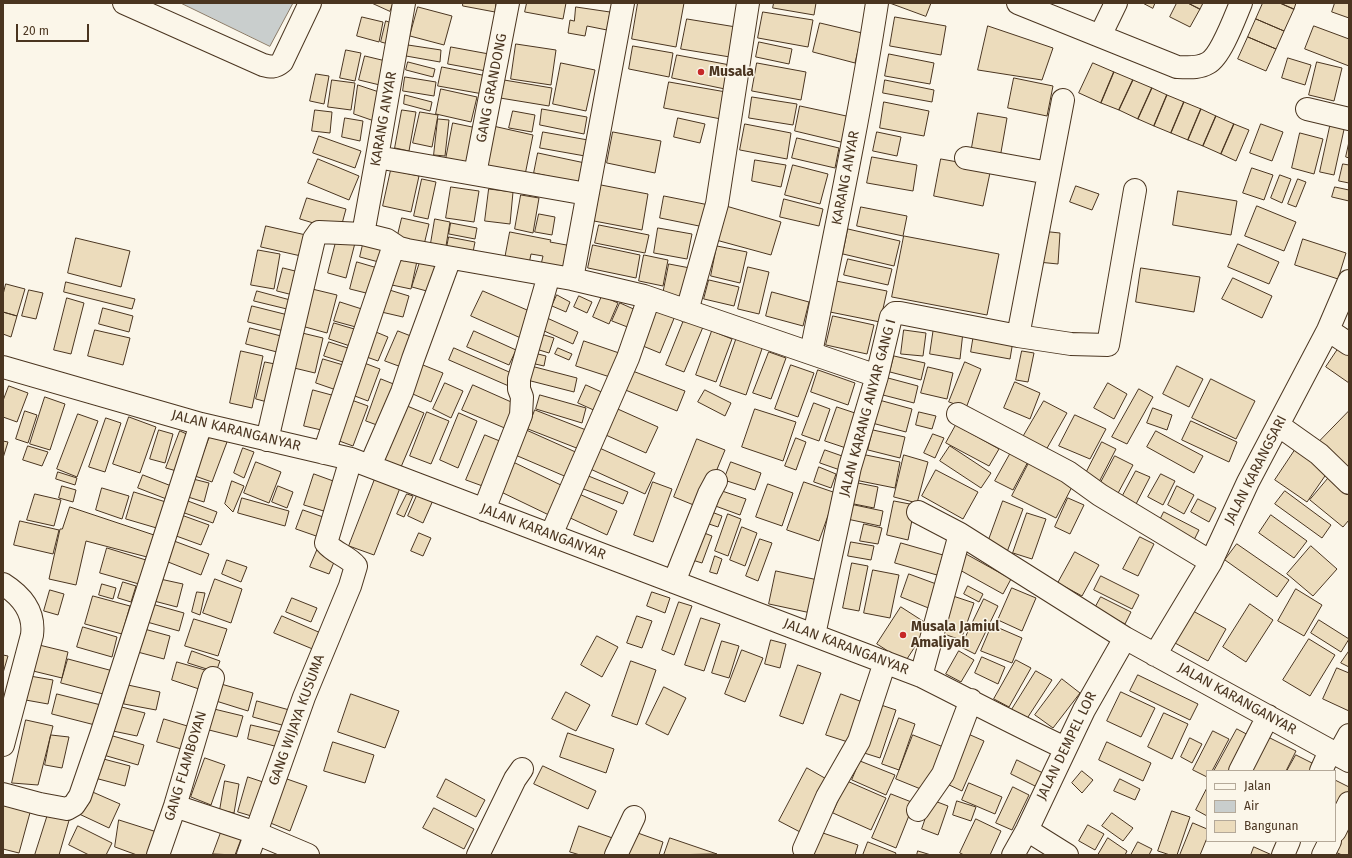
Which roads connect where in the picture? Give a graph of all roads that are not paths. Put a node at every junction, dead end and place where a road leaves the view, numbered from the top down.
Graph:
1 (124, 3) edge
2 (310, 3) edge
3 (404, 3) edge
4 (508, 3) edge
5 (623, 3) edge
6 (748, 3) edge
7 (877, 3) edge
8 (1018, 3) edge
9 (1116, 3) edge
10 (1241, 3) edge
11 (1100, 36) junction
12 (1064, 100) dead end
13 (1308, 109) dead end
14 (1349, 119) edge
15 (377, 157) junction
16 (966, 158) dead end
17 (1049, 173) junction
18 (475, 174) junction
19 (1135, 190) dead end
20 (587, 194) junction
21 (363, 234) junction
22 (394, 245) junction
23 (450, 258) junction
24 (549, 275) junction
25 (572, 278) junction
26 (1349, 281) edge
27 (649, 298) junction
28 (687, 311) junction
29 (1328, 330) junction
30 (1018, 336) junction
31 (1349, 344) edge
32 (811, 353) junction
33 (3, 367) edge
34 (877, 376) junction
35 (958, 414) dead end
36 (201, 424) junction
37 (1278, 425) junction
38 (267, 440) junction
39 (324, 453) junction
40 (361, 463) junction
41 (716, 481) dead end
42 (1349, 484) edge
43 (484, 510) junction
44 (918, 512) dead end
45 (960, 534) junction
46 (552, 536) junction
47 (1210, 562) junction
48 (674, 582) junction
49 (3, 584) edge
50 (814, 635) junction
51 (1125, 638) junction
52 (1155, 655) junction
53 (885, 662) junction
54 (921, 676) junction
55 (213, 678) dead end
56 (971, 700) junction
57 (1268, 716) junction
58 (1349, 735) edge
59 (3, 745) edge
60 (1065, 748) junction
61 (1339, 756) edge
62 (522, 769) dead end
63 (1241, 770) edge
64 (1322, 770) edge
65 (3, 794) edge
66 (1349, 803) edge
67 (175, 806) junction
68 (918, 810) dead end
69 (634, 817) dead end
70 (1336, 829) edge
71 (1027, 830) junction
72 (256, 833) junction
73 (1289, 842) edge
74 (1330, 842) edge
75 (804, 849) dead end
76 (158, 855) edge
77 (248, 855) edge
78 (308, 855) edge
79 (478, 855) edge
80 (616, 855) edge
81 (1013, 855) edge
82 (1067, 855) edge
83 (1283, 855) edge
84 (1323, 855) edge

1 - 2 street
3 - 15 street, KARANG ANYAR
4 - 18 street, GANG GRANDONG
5 - 20 street
6 - 28 street
7 - 32 street, KARANG ANYAR
8 - 11 street
9 - 11 street
10 - 11 street
12 - 17 street
13 - 14 street
15 - 18 street
15 - 21 street, KARANG ANYAR
16 - 17 street
17 - 30 street
18 - 20 street
19 - 30 street, JALAN KARANG ANYAR GANG I
20 - 25 street
21 - 22 street
21 - 38 street
22 - 23 street
22 - 39 street
23 - 24 street
23 - 40 street
24 - 25 street
24 - 43 street
25 - 27 street
26 - 29 street, JALAN KARANGSARI
27 - 28 street
27 - 46 street
28 - 32 street
29 - 31 street
29 - 37 street, JALAN KARANGSARI
30 - 34 street, JALAN KARANG ANYAR GANG I
32 - 34 street
33 - 36 street, JALAN KARANGANYAR
34 - 50 street, JALAN KARANG ANYAR GANG I
35 - 47 street
36 - 38 street, JALAN KARANGANYAR
36 - 65 street
37 - 42 street
37 - 47 street, JALAN KARANGSARI
38 - 39 street, JALAN KARANGANYAR
39 - 40 street, JALAN KARANGANYAR
40 - 43 street, JALAN KARANGANYAR
40 - 72 street, GANG WIJAYA KUSUMA
41 - 48 street
43 - 46 street, JALAN KARANGANYAR
44 - 45 street, JALAN KARANGANYAR
45 - 51 street, JALAN KARANGANYAR
45 - 54 street
46 - 48 street, JALAN KARANGANYAR
47 - 52 street, JALAN KARANGSARI
48 - 50 street, JALAN KARANGANYAR
49 - 59 street
50 - 53 street, JALAN KARANGANYAR
51 - 52 street, JALAN KARANGANYAR
51 - 60 street, JALAN DEMPEL LOR
52 - 57 street, JALAN KARANGANYAR
53 - 54 street, JALAN KARANGANYAR
53 - 75 street
54 - 56 street, JALAN KARANGANYAR
55 - 67 street, GANG FLAMBOYAN
56 - 60 street, JALAN KARANGANYAR
56 - 68 street
57 - 61 street, JALAN KARANGANYAR
57 - 63 street
58 - 61 street
60 - 71 street, JALAN DEMPEL LOR
61 - 64 street
62 - 79 street
66 - 70 street
67 - 72 street
67 - 76 street, GANG FLAMBOYAN
69 - 80 street
71 - 81 street, JALAN DEMPEL LOR
71 - 82 street
72 - 77 street, GANG WIJAYA KUSUMA
72 - 78 street
73 - 83 street
74 - 84 street

